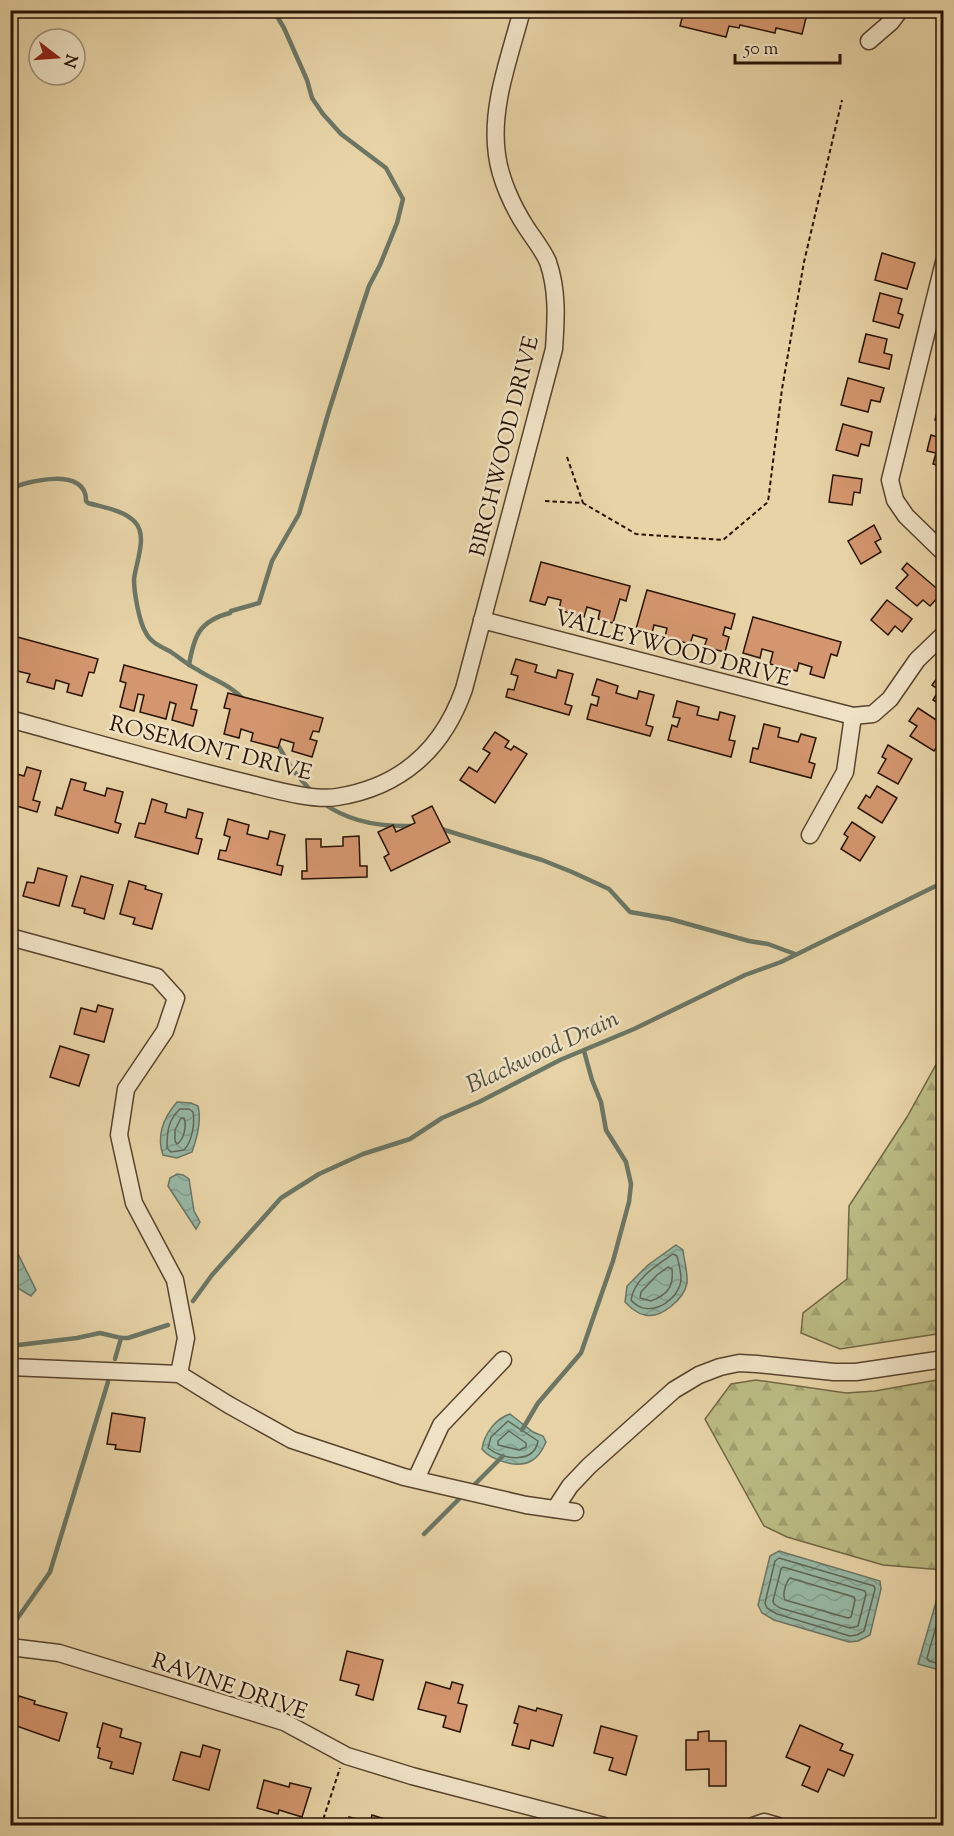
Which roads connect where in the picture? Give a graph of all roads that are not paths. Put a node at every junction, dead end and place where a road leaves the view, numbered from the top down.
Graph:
1 (522, 10) edge
2 (900, 10) edge
3 (869, 41) dead end
4 (944, 262) edge
5 (944, 554) edge
6 (482, 620) junction
7 (944, 634) edge
8 (853, 716) junction
9 (10, 719) edge
10 (810, 835) dead end
11 (10, 937) edge
12 (944, 1359) edge
13 (502, 1360) dead end
14 (10, 1367) edge
15 (179, 1374) junction
16 (416, 1479) junction
17 (555, 1509) junction
18 (575, 1512) dead end
19 (10, 1647) edge
20 (604, 1826) edge
21 (753, 1826) edge
22 (778, 1826) edge

1 - 6 street, BIRCHWOOD DRIVE
2 - 3 street
4 - 5 street
6 - 8 street, VALLEYWOOD DRIVE
6 - 9 street, ROSEMONT DRIVE
7 - 8 street
8 - 10 street
11 - 15 street
12 - 17 street
13 - 16 street
14 - 15 street
15 - 16 street
16 - 17 street
17 - 18 street
19 - 20 street, RAVINE DRIVE
21 - 22 street

